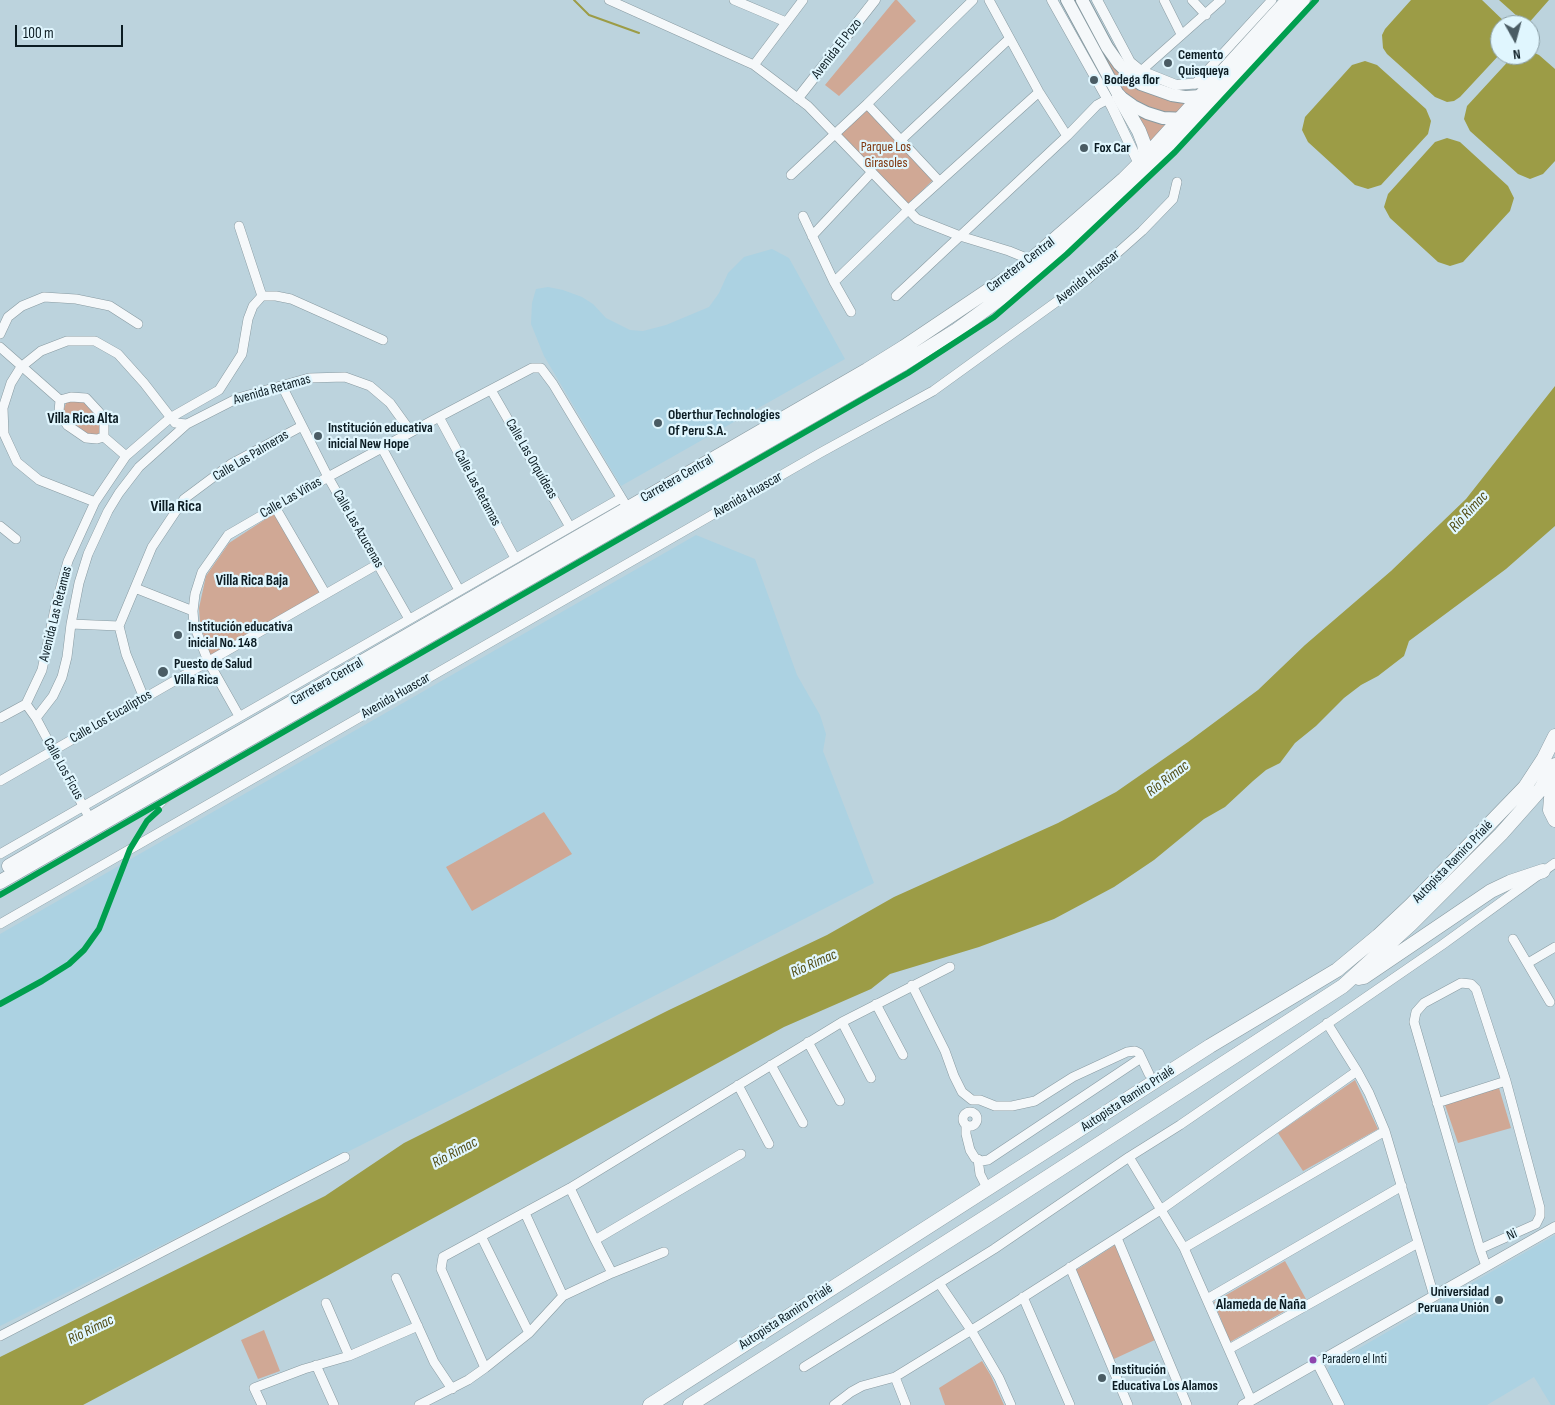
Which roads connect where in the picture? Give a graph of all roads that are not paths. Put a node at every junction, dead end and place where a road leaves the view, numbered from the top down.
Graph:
1 (609, 0) edge
2 (734, 0) edge
3 (803, 0) edge
4 (875, 0) edge
5 (972, 0) edge
6 (989, 0) edge
7 (1052, 0) edge
8 (1068, 0) edge
9 (1164, 0) edge
10 (1192, 0) edge
11 (1220, 0) edge
12 (1303, 0) edge
13 (1088, 1) edge
14 (1282, 1) edge
15 (1074, 12) junction
16 (1206, 15) junction
17 (786, 22) junction
18 (1181, 34) junction
19 (1264, 34) junction
20 (1009, 39) junction
21 (1107, 47) junction
22 (1123, 50) junction
23 (754, 65) junction
24 (1141, 71) junction
25 (1198, 90) junction
26 (1039, 92) junction
27 (798, 98) junction
28 (1114, 98) junction
29 (867, 104) junction
30 (1195, 118) junction
31 (1180, 120) junction
32 (835, 134) junction
33 (1067, 136) junction
34 (901, 140) junction
35 (1142, 160) junction
36 (872, 172) junction
37 (791, 176) dead end
38 (939, 181) junction
39 (1177, 182) dead end
40 (908, 210) junction
41 (803, 216) dead end
42 (239, 226) dead end
43 (812, 236) junction
44 (960, 236) junction
45 (1031, 260) junction
46 (834, 282) junction
47 (262, 296) junction
48 (896, 296) dead end
49 (850, 312) dead end
50 (138, 324) dead end
51 (0, 334) edge
52 (383, 340) dead end
53 (0, 347) edge
54 (22, 367) junction
55 (282, 386) junction
56 (492, 390) junction
57 (60, 400) junction
58 (439, 417) junction
59 (170, 418) junction
60 (187, 424) junction
61 (302, 426) junction
62 (411, 432) junction
63 (104, 437) junction
64 (382, 448) junction
65 (126, 456) junction
66 (328, 477) junction
67 (95, 502) junction
68 (624, 502) junction
69 (275, 507) junction
70 (0, 526) edge
71 (577, 537) junction
72 (16, 539) dead end
73 (515, 558) junction
74 (378, 564) junction
75 (135, 588) junction
76 (459, 590) junction
77 (325, 593) junction
78 (193, 610) junction
79 (409, 619) junction
80 (71, 624) junction
81 (119, 626) junction
82 (208, 661) junction
83 (144, 698) junction
84 (26, 704) junction
85 (239, 716) junction
86 (0, 718) edge
87 (36, 718) junction
88 (1555, 736) edge
89 (53, 750) junction
90 (1555, 765) edge
91 (0, 782) edge
92 (1555, 783) edge
93 (84, 805) junction
94 (90, 819) junction
95 (1555, 820) edge
96 (0, 854) edge
97 (1549, 867) edge
98 (0, 871) edge
99 (0, 882) edge
100 (0, 924) edge
101 (1513, 939) dead end
102 (1555, 947) edge
103 (1528, 963) junction
104 (950, 967) dead end
105 (1349, 980) junction
106 (912, 985) junction
107 (1550, 1002) dead end
108 (876, 1004) junction
109 (842, 1022) junction
110 (1327, 1024) junction
111 (808, 1042) junction
112 (903, 1056) dead end
113 (1141, 1058) junction
114 (771, 1065) junction
115 (1357, 1071) junction
116 (1149, 1074) dead end
117 (871, 1078) dead end
118 (1506, 1081) junction
119 (738, 1085) junction
120 (840, 1101) dead end
121 (1437, 1103) junction
122 (803, 1123) dead end
123 (966, 1126) dead end
124 (1385, 1131) junction
125 (769, 1144) dead end
126 (741, 1154) dead end
127 (346, 1157) dead end
128 (1129, 1157) junction
129 (978, 1159) junction
130 (1402, 1186) junction
131 (570, 1188) junction
132 (987, 1188) junction
133 (1162, 1209) junction
134 (525, 1214) junction
135 (1555, 1227) edge
136 (481, 1236) junction
137 (1117, 1238) junction
138 (595, 1240) junction
139 (1418, 1243) junction
140 (1184, 1248) junction
141 (1480, 1249) junction
142 (664, 1252) dead end
143 (1486, 1266) junction
144 (1070, 1267) junction
145 (612, 1273) junction
146 (396, 1278) dead end
147 (939, 1283) junction
148 (564, 1296) junction
149 (1434, 1296) junction
150 (1023, 1297) junction
151 (1207, 1299) junction
152 (326, 1304) dead end
153 (418, 1326) junction
154 (971, 1330) junction
155 (529, 1333) junction
156 (0, 1336) edge
157 (1228, 1349) junction
158 (349, 1356) junction
159 (1317, 1362) junction
160 (316, 1365) junction
161 (804, 1367) dead end
162 (485, 1368) junction
163 (895, 1377) junction
164 (452, 1389) junction
165 (1247, 1403) edge
166 (262, 1405) edge
167 (334, 1405) edge
168 (419, 1405) edge
169 (650, 1405) edge
170 (690, 1405) edge
171 (834, 1405) edge
172 (906, 1405) edge
173 (1011, 1405) edge
174 (1070, 1405) edge
175 (1128, 1405) edge
176 (1187, 1405) edge
177 (1339, 1405) edge

1 - 23 street
2 - 17 street
3 - 17 street
4 - 27 street, Avenida El Pozo
5 - 29 street
6 - 20 street
7 - 28 street
8 - 15 main road
9 - 18 street
10 - 16 street
11 - 16 street
12 - 19 highway, Carretera Central
13 - 15 main road
13 - 21 main road
13 - 22 street
14 - 19 highway, Carretera Central
14 - 25 street
15 - 28 main road
16 - 18 street
17 - 23 street
18 - 24 street
19 - 25 highway, Carretera Central
19 - 30 highway, Carretera Central
20 - 26 street
20 - 34 street
21 - 22 main road
21 - 25 main road
22 - 24 street
23 - 27 street
24 - 25 street
25 - 31 highway, Carretera Central
26 - 33 street
26 - 38 street
27 - 32 street
28 - 31 main road
28 - 33 street
28 - 35 highway
29 - 32 street
29 - 34 street
30 - 31 main road
30 - 71 highway, Carretera Central
31 - 35 highway, Carretera Central
32 - 36 street
32 - 37 street
33 - 44 street
34 - 38 street
35 - 45 highway, Carretera Central
36 - 40 street
36 - 43 street
38 - 40 street
39 - 100 street, Avenida Huascar
40 - 44 street
40 - 46 street
41 - 43 street
42 - 47 street
43 - 46 street
44 - 45 street
44 - 48 street
45 - 68 highway, Carretera Central
46 - 49 street
47 - 52 street
47 - 59 street, Avenida Las Retamas
50 - 51 street
53 - 54 street
54 - 57 street
54 - 59 street
54 - 67 street
55 - 60 street, Avenida Retamas
55 - 61 street, Calle Las Azucenas
55 - 62 street, Avenida Retamas
56 - 58 street, Calle Las Viñas
56 - 68 street, Calle Las Viñas
56 - 71 street, Calle Las Orquídeas
57 - 63 street
57 - 63 street
58 - 62 street, Calle Las Viñas
58 - 73 street, Calle Las Retamas
59 - 60 street
59 - 65 street, Avenida Las Retamas
60 - 80 street, Avenida Retamas
61 - 66 street, Calle Las Azucenas
61 - 75 street, Calle Las Palmeras
62 - 64 street, Calle Las Viñas
63 - 65 street
64 - 66 street, Calle Las Viñas
64 - 76 street
65 - 67 street, Avenida Las Retamas
66 - 69 street, Calle Las Viñas
66 - 74 street, Calle Las Azucenas
67 - 84 street, Avenida Las Retamas
68 - 71 highway, Carretera Central
69 - 77 street
69 - 78 street, Calle Las Viñas
70 - 72 street
71 - 73 street
71 - 94 highway, Carretera Central
71 - 99 highway, Carretera Central
73 - 76 street
74 - 77 street, Calle Los Eucaliptos
74 - 79 street, Calle Las Azucenas
75 - 78 street
75 - 81 street, Calle Las Palmeras
76 - 79 street
77 - 82 street, Calle Los Eucaliptos
78 - 82 street, Calle Las Viñas
79 - 85 street
80 - 81 street
80 - 87 street, Avenida Retamas
81 - 83 street
82 - 83 street, Calle Los Eucaliptos
82 - 85 street, Calle Las Viñas
83 - 89 street, Calle Los Eucaliptos
84 - 86 street
84 - 87 street, Calle Los Ficus
85 - 93 street
87 - 89 street, Calle Los Ficus
88 - 132 highway, Autopista Ramiro Prialé
89 - 91 street, Calle Los Eucaliptos
89 - 93 street, Calle Los Ficus
90 - 105 highway, Autopista Ramiro Prialé
92 - 95 highway
93 - 94 street, Calle Los Ficus
93 - 96 street
94 - 98 highway, Carretera Central
97 - 105 highway
97 - 110 street
101 - 103 street
102 - 103 street
103 - 107 street
104 - 106 street
105 - 170 highway, Autopista Ramiro Prialé
106 - 108 street
106 - 113 street
108 - 109 street
108 - 112 street
109 - 111 street
109 - 117 street
110 - 115 street
110 - 128 street
111 - 114 street
111 - 120 street
113 - 116 street
113 - 129 street
114 - 119 street
114 - 122 street
115 - 124 street
115 - 133 street
118 - 121 street
118 - 121 street
118 - 141 street, Ni
119 - 125 street
119 - 131 street
121 - 141 street
123 - 129 street
124 - 130 street
124 - 140 street
126 - 138 street
127 - 156 street
128 - 133 street
128 - 147 street
129 - 132 street
130 - 139 street
130 - 151 street
131 - 134 street
131 - 138 street
132 - 169 highway, Autopista Ramiro Prialé
133 - 137 street
133 - 140 street
134 - 136 street
134 - 148 street
135 - 143 street
136 - 155 street
136 - 162 street
137 - 144 street
137 - 176 street
138 - 145 street
139 - 149 street
139 - 157 street
140 - 151 street
141 - 143 street
142 - 145 street
143 - 149 street
144 - 150 street
144 - 175 street
145 - 148 street
146 - 153 street
147 - 154 street
147 - 161 street
148 - 155 street
149 - 159 street
150 - 154 street
150 - 174 street
151 - 157 street
152 - 158 street
153 - 158 street
153 - 164 street
154 - 163 street
154 - 173 street
155 - 162 street
157 - 165 street
158 - 160 street
159 - 165 street
159 - 177 street
160 - 166 street
160 - 167 street
162 - 164 street
163 - 171 street
163 - 172 street
164 - 168 street

